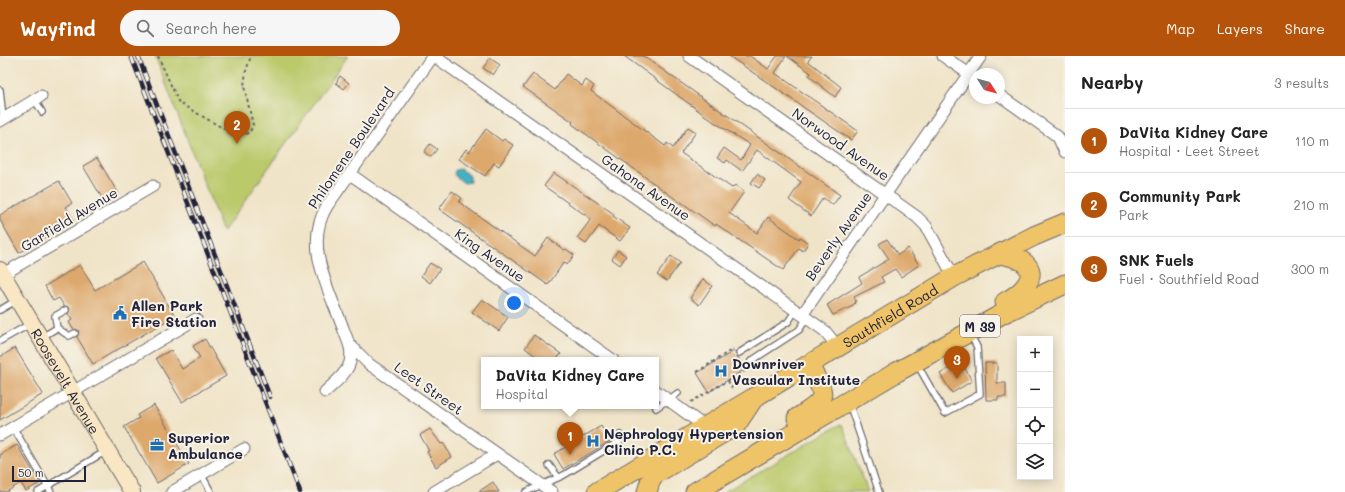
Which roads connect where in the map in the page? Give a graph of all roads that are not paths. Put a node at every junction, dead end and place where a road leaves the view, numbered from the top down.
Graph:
1 (433, 56) edge
2 (689, 56) edge
3 (943, 56) edge
4 (981, 56) edge
5 (976, 68) edge
6 (969, 74) edge
7 (969, 80) edge
8 (0, 90) edge
9 (38, 98) joint
10 (1005, 99) edge
11 (42, 112) dead end
12 (1, 120) edge
13 (1065, 152) edge
14 (350, 174) junction
15 (153, 186) dead end
16 (886, 194) junction
17 (93, 208) dead end
18 (99, 218) junction
19 (1065, 223) edge
20 (999, 254) junction
21 (1, 273) edge
22 (954, 277) junction
23 (1065, 284) edge
24 (18, 300) junction
25 (1, 309) edge
26 (66, 310) dead end
27 (802, 315) junction
28 (196, 319) dead end
29 (32, 323) junction
30 (58, 328) junction
31 (969, 332) junction
32 (75, 333) dead end
33 (41, 338) junction
34 (0, 341) edge
35 (351, 346) junction
36 (837, 346) junction
37 (738, 355) road end
38 (609, 357) edge
39 (751, 361) dead end
40 (916, 362) junction
41 (808, 366) junction
42 (897, 372) junction
43 (74, 392) junction
44 (325, 392) dead end
45 (659, 393) edge
46 (678, 393) dead end
47 (668, 399) junction
48 (754, 399) junction
49 (848, 402) junction
50 (659, 406) edge
51 (704, 426) junction
52 (13, 427) junction
53 (0, 435) edge
54 (620, 435) dead end
55 (244, 449) dead end
56 (108, 450) junction
57 (497, 454) junction
58 (549, 465) dead end
59 (201, 474) junction
60 (558, 477) junction
61 (540, 484) junction
62 (48, 486) junction
63 (38, 492) edge
64 (51, 492) edge
65 (132, 492) edge
66 (172, 492) edge
67 (211, 492) edge
68 (434, 492) edge
69 (526, 492) edge
70 (552, 492) edge
71 (597, 492) edge
72 (647, 492) edge
73 (693, 492) edge
74 (879, 492) edge

1 - 14 street, Philomene Boulevard
1 - 27 street, Gahona Avenue
2 - 16 street, Norwood Avenue
3 - 6 street
4 - 5 street, Beverly Avenue
7 - 16 street, Beverly Avenue
8 - 12 lane
9 - 11 lane
9 - 12 street
10 - 13 street
14 - 35 street, Philomene Boulevard
14 - 38 street, King Avenue
15 - 18 street, Garfield Avenue
16 - 22 street, Norwood Avenue
16 - 27 street, Beverly Avenue
17 - 18 lane
18 - 21 street, Garfield Avenue
19 - 20 highway, Southfield Road
20 - 22 highway, Southfield Road
20 - 42 highway
21 - 24 main road, Roosevelt Avenue
22 - 36 highway, Southfield Road
23 - 31 highway, M 39
24 - 25 lane
24 - 29 main road, Roosevelt Avenue
26 - 30 lane
27 - 36 street, Gahona Avenue
27 - 37 lane
27 - 39 lane
28 - 43 street
29 - 33 main road, Roosevelt Avenue
29 - 34 lane
30 - 32 lane
30 - 33 lane
31 - 40 highway, M 39
31 - 40 lane
33 - 43 main road, Roosevelt Avenue
35 - 44 street, Philomene Boulevard
35 - 57 street, Leet Street
36 - 41 highway, Southfield Road
40 - 42 highway, M 39
41 - 48 highway, Southfield Road
41 - 73 highway
42 - 49 highway, M 39
43 - 52 street
43 - 56 main road, Roosevelt Avenue
45 - 47 street
46 - 47 lane
47 - 50 lane
47 - 51 street
48 - 51 highway, Southfield Road
48 - 72 highway
49 - 73 highway, M 39
49 - 74 lane
51 - 71 highway, Southfield Road
52 - 53 street
52 - 62 lane
54 - 60 lane
55 - 59 street
56 - 62 lane
56 - 65 main road, Roosevelt Avenue
57 - 61 street, Leet Street
57 - 68 street
58 - 60 lane
59 - 66 street
59 - 67 lane
60 - 61 lane
61 - 69 lane
61 - 70 street, Leet Street
62 - 63 lane
62 - 64 lane

